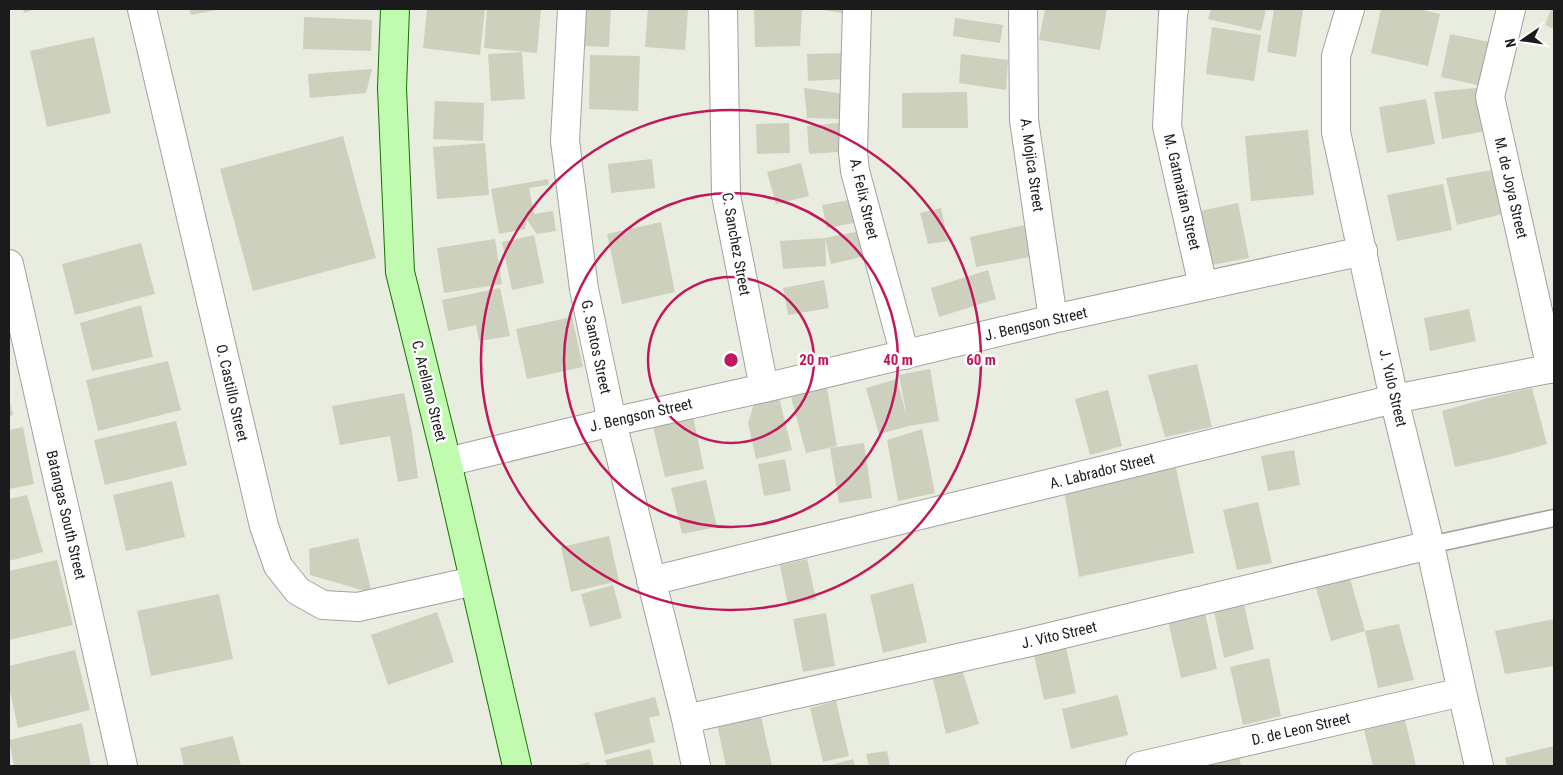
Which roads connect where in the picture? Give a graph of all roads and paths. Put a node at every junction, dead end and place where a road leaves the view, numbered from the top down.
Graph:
1 (142, 9) edge
2 (395, 9) edge
3 (572, 9) edge
4 (723, 9) edge
5 (857, 9) edge
6 (1023, 9) edge
7 (1174, 9) edge
8 (1350, 9) edge
9 (1511, 9) edge
10 (1363, 251) junction
11 (9, 264) edge
12 (1203, 286) junction
13 (1053, 320) junction
14 (904, 355) junction
15 (1553, 368) edge
16 (764, 388) junction
17 (1394, 399) junction
18 (612, 422) junction
19 (447, 462) junction
20 (1554, 518) edge
21 (1430, 545) junction
22 (474, 582) junction
23 (651, 582) junction
24 (1462, 692) junction
25 (686, 719) junction
26 (123, 766) edge
27 (517, 766) edge
28 (696, 766) edge
29 (1140, 766) edge
30 (1479, 766) edge

1 - 22 street, O. Castillo Street
2 - 19 street, C. Arellano Street
3 - 18 street, G. Santos Street
4 - 16 street, C. Sanchez Street
5 - 14 street, A. Felix Street
6 - 13 street, A. Mojica Street
7 - 12 street, M. Gatmaitan Street
8 - 10 street, J. Yulo Street
9 - 15 street, M. de Joya Street
10 - 12 street, J. Bengson Street
10 - 17 street, J. Yulo Street
11 - 26 street, Batangas South Street
12 - 13 street, J. Bengson Street
13 - 14 street, J. Bengson Street
14 - 16 street, J. Bengson Street
15 - 17 street, A. Labrador Street
16 - 18 street, J. Bengson Street
17 - 21 street, J. Yulo Street
17 - 23 street, A. Labrador Street
18 - 19 street, J. Bengson Street
18 - 23 street, G. Santos Street
19 - 22 street, C. Arellano Street
20 - 21 lane
21 - 24 street, J. Yulo Street
21 - 25 street, J. Vito Street
22 - 27 street, C. Arellano Street
23 - 25 street, G. Santos Street
24 - 29 street, D. de Leon Street
24 - 30 street, J. Yulo Street
25 - 28 street, G. Santos Street

